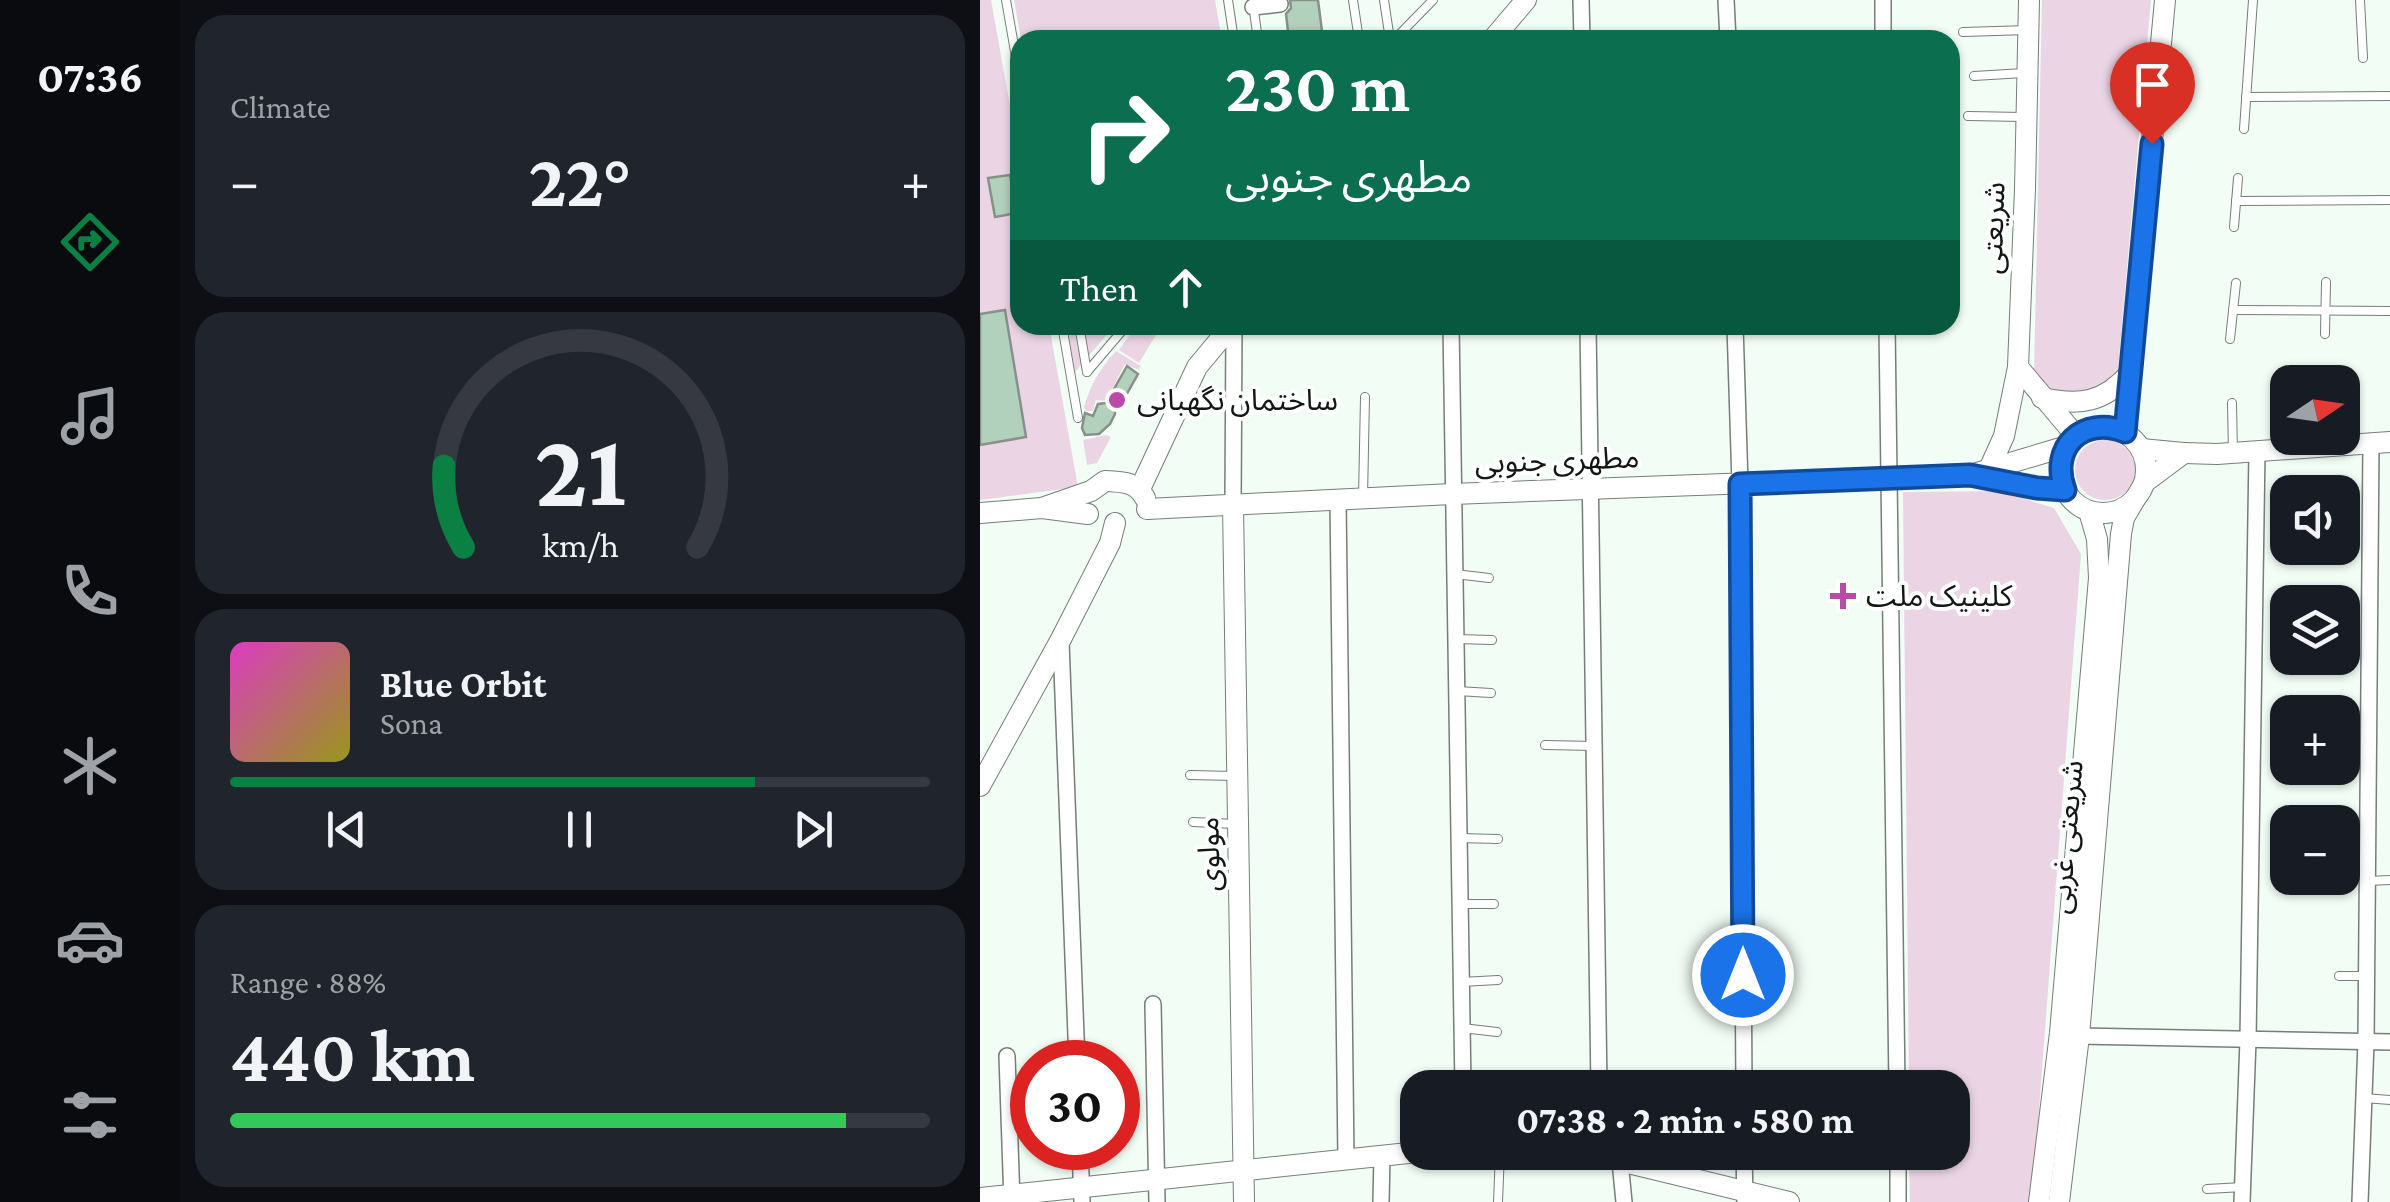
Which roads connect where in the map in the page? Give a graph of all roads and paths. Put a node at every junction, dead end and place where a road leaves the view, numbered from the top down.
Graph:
1 (1006, 0) edge
2 (1228, 0) edge
3 (1353, 0) edge
4 (1384, 0) edge
5 (1433, 0) edge
6 (1526, 0) edge
7 (1581, 0) edge
8 (1726, 0) edge
9 (1883, 0) edge
10 (2028, 0) edge
11 (2166, 0) edge
12 (2253, 0) edge
13 (2360, 0) edge
14 (1252, 3) edge
15 (1280, 4) dead end
16 (1011, 30) edge
17 (1232, 30) edge
18 (1256, 30) edge
19 (1358, 30) edge
20 (1390, 30) edge
21 (1402, 30) edge
22 (1500, 30) edge
23 (1582, 30) edge
24 (1728, 30) edge
25 (1884, 30) edge
26 (2028, 30) junction
27 (1963, 32) dead end
28 (2362, 58) dead end
29 (2027, 73) junction
30 (1974, 76) dead end
31 (2390, 96) edge
32 (2246, 98) junction
33 (1968, 116) dead end
34 (2026, 117) junction
35 (2244, 128) dead end
36 (2238, 178) dead end
37 (2390, 200) edge
38 (2236, 201) junction
39 (2234, 227) dead end
40 (2326, 282) dead end
41 (2236, 283) dead end
42 (2233, 310) junction
43 (2325, 310) junction
44 (2390, 311) edge
45 (2325, 334) dead end
46 (1064, 335) edge
47 (1081, 335) edge
48 (1118, 335) edge
49 (1224, 335) edge
50 (1233, 335) edge
51 (1450, 335) edge
52 (1588, 335) edge
53 (1735, 335) edge
54 (1887, 335) edge
55 (2230, 339) dead end
56 (2018, 367) junction
57 (2130, 372) junction
58 (1365, 398) dead end
59 (2042, 398) junction
60 (2232, 403) dead end
61 (1078, 418) dead end
62 (2125, 432) junction
63 (2071, 441) junction
64 (2380, 443) edge
65 (2141, 449) junction
66 (2270, 449) edge
67 (2257, 451) junction
68 (2184, 453) junction
69 (2225, 453) junction
70 (1980, 471) junction
71 (1890, 479) junction
72 (1740, 484) junction
73 (1592, 488) junction
74 (1091, 490) junction
75 (2065, 490) junction
76 (2140, 491) junction
77 (1452, 494) junction
78 (1363, 498) junction
79 (1143, 499) junction
80 (1338, 500) junction
81 (1234, 505) junction
82 (1042, 508) junction
83 (2089, 511) junction
84 (980, 513) edge
85 (1088, 514) junction
86 (1114, 523) junction
87 (2121, 534) junction
88 (1455, 574) junction
89 (1489, 578) dead end
90 (1060, 639) junction
91 (1456, 639) junction
92 (1492, 640) dead end
93 (1457, 691) junction
94 (1490, 693) dead end
95 (1545, 745) dead end
96 (1595, 746) junction
97 (1190, 775) dead end
98 (1239, 776) junction
99 (980, 786) edge
100 (1193, 822) dead end
101 (1239, 824) junction
102 (1459, 838) junction
103 (1498, 839) dead end
104 (2367, 880) junction
105 (2390, 880) edge
106 (1460, 904) junction
107 (1494, 904) dead end
108 (2339, 976) dead end
109 (2366, 976) junction
110 (1498, 980) dead end
111 (1462, 982) junction
112 (1152, 1004) dead end
113 (1462, 1028) junction
114 (1496, 1032) dead end
115 (2079, 1036) junction
116 (1076, 1040) edge
117 (2248, 1040) junction
118 (2366, 1042) junction
119 (2390, 1042) edge
120 (1006, 1056) dead end
121 (1463, 1070) edge
122 (1600, 1070) edge
123 (1744, 1070) edge
124 (1897, 1070) edge
125 (2364, 1098) junction
126 (2390, 1100) edge
127 (1400, 1154) edge
128 (1382, 1156) junction
129 (1346, 1160) junction
130 (1081, 1170) edge
131 (1499, 1170) edge
132 (1608, 1170) edge
133 (1651, 1170) edge
134 (1744, 1170) edge
135 (1898, 1170) edge
136 (1243, 1172) junction
137 (2206, 1189) dead end
138 (1156, 1191) edge
139 (1082, 1195) edge
140 (2243, 1195) edge
141 (1744, 1197) edge
142 (980, 1198) edge
143 (1012, 1198) edge
144 (1244, 1202) edge
145 (1382, 1202) edge
146 (1498, 1202) edge
147 (1624, 1202) edge
148 (1788, 1202) edge
149 (1898, 1202) edge
150 (2038, 1202) edge
151 (2060, 1202) edge
152 (2360, 1202) edge

1 - 16 lane
2 - 17 lane
3 - 19 lane
4 - 20 lane
5 - 21 lane
6 - 22 street
7 - 23 street
8 - 24 street
9 - 25 street
10 - 26 street, شریعتی
11 - 57 street
12 - 32 lane
13 - 28 lane
14 - 15 street
14 - 18 lane
26 - 27 lane
26 - 29 street, شریعتی
29 - 30 lane
29 - 34 street, شریعتی
31 - 32 lane
32 - 35 lane
33 - 34 lane
34 - 56 street, شریعتی
36 - 38 lane
37 - 38 lane
38 - 39 lane
40 - 43 lane
41 - 42 lane
42 - 43 lane
42 - 55 lane
43 - 44 lane
43 - 45 lane
46 - 61 lane
47 - 48 lane
49 - 79 street
50 - 81 street
51 - 77 street
52 - 73 street
53 - 72 street
54 - 71 street
56 - 59 street
56 - 70 street, شریعتی
57 - 59 street
57 - 62 street
58 - 78 lane
59 - 63 street
60 - 69 lane
62 - 63 street
62 - 65 street
63 - 70 street
63 - 75 street
64 - 104 street
65 - 68 street
65 - 76 street
66 - 67 street
67 - 69 street
67 - 117 street
68 - 69 street
68 - 76 street
69 - 87 street
70 - 71 street, مطهری جنوبی
70 - 75 street
71 - 72 street, مطهری جنوبی
71 - 124 street
72 - 73 street, مطهری جنوبی
72 - 123 street
73 - 77 street, مطهری جنوبی
73 - 96 street
74 - 79 street
74 - 82 street
74 - 85 street
75 - 83 street
76 - 83 street
76 - 87 street, شریعتی غربی
77 - 78 street, مطهری جنوبی
77 - 88 street
78 - 80 street, مطهری جنوبی
79 - 81 street, مطهری جنوبی
79 - 86 street
80 - 81 street, مطهری جنوبی
80 - 129 street
81 - 98 street, مولوی
82 - 84 street
82 - 85 street
83 - 150 street, شریعتی غربی
85 - 86 street
86 - 90 street
87 - 115 street, شریعتی غربی
88 - 89 lane
88 - 91 street
90 - 99 street
90 - 116 street
91 - 92 lane
91 - 93 street
93 - 94 lane
93 - 102 street
95 - 96 lane
96 - 122 street
97 - 98 lane
98 - 101 street, مولوی
100 - 101 lane
101 - 136 street, مولوی
102 - 103 lane
102 - 106 street
104 - 105 lane
104 - 109 street
106 - 107 lane
106 - 111 street
108 - 109 lane
109 - 118 street
110 - 111 lane
111 - 113 street
112 - 138 street
113 - 114 lane
113 - 121 street
115 - 117 street
115 - 151 street, شریعتی غربی
117 - 118 street
117 - 140 street
118 - 119 street
118 - 125 street
120 - 143 street
125 - 126 lane
125 - 152 street
127 - 128 street
128 - 129 street
128 - 145 street
129 - 136 street
130 - 139 street
131 - 146 lane
132 - 147 street
133 - 141 street
134 - 141 street
135 - 149 street
136 - 138 street
136 - 144 street, مولوی
137 - 140 lane
138 - 139 street
139 - 143 street
141 - 148 street
142 - 143 street

